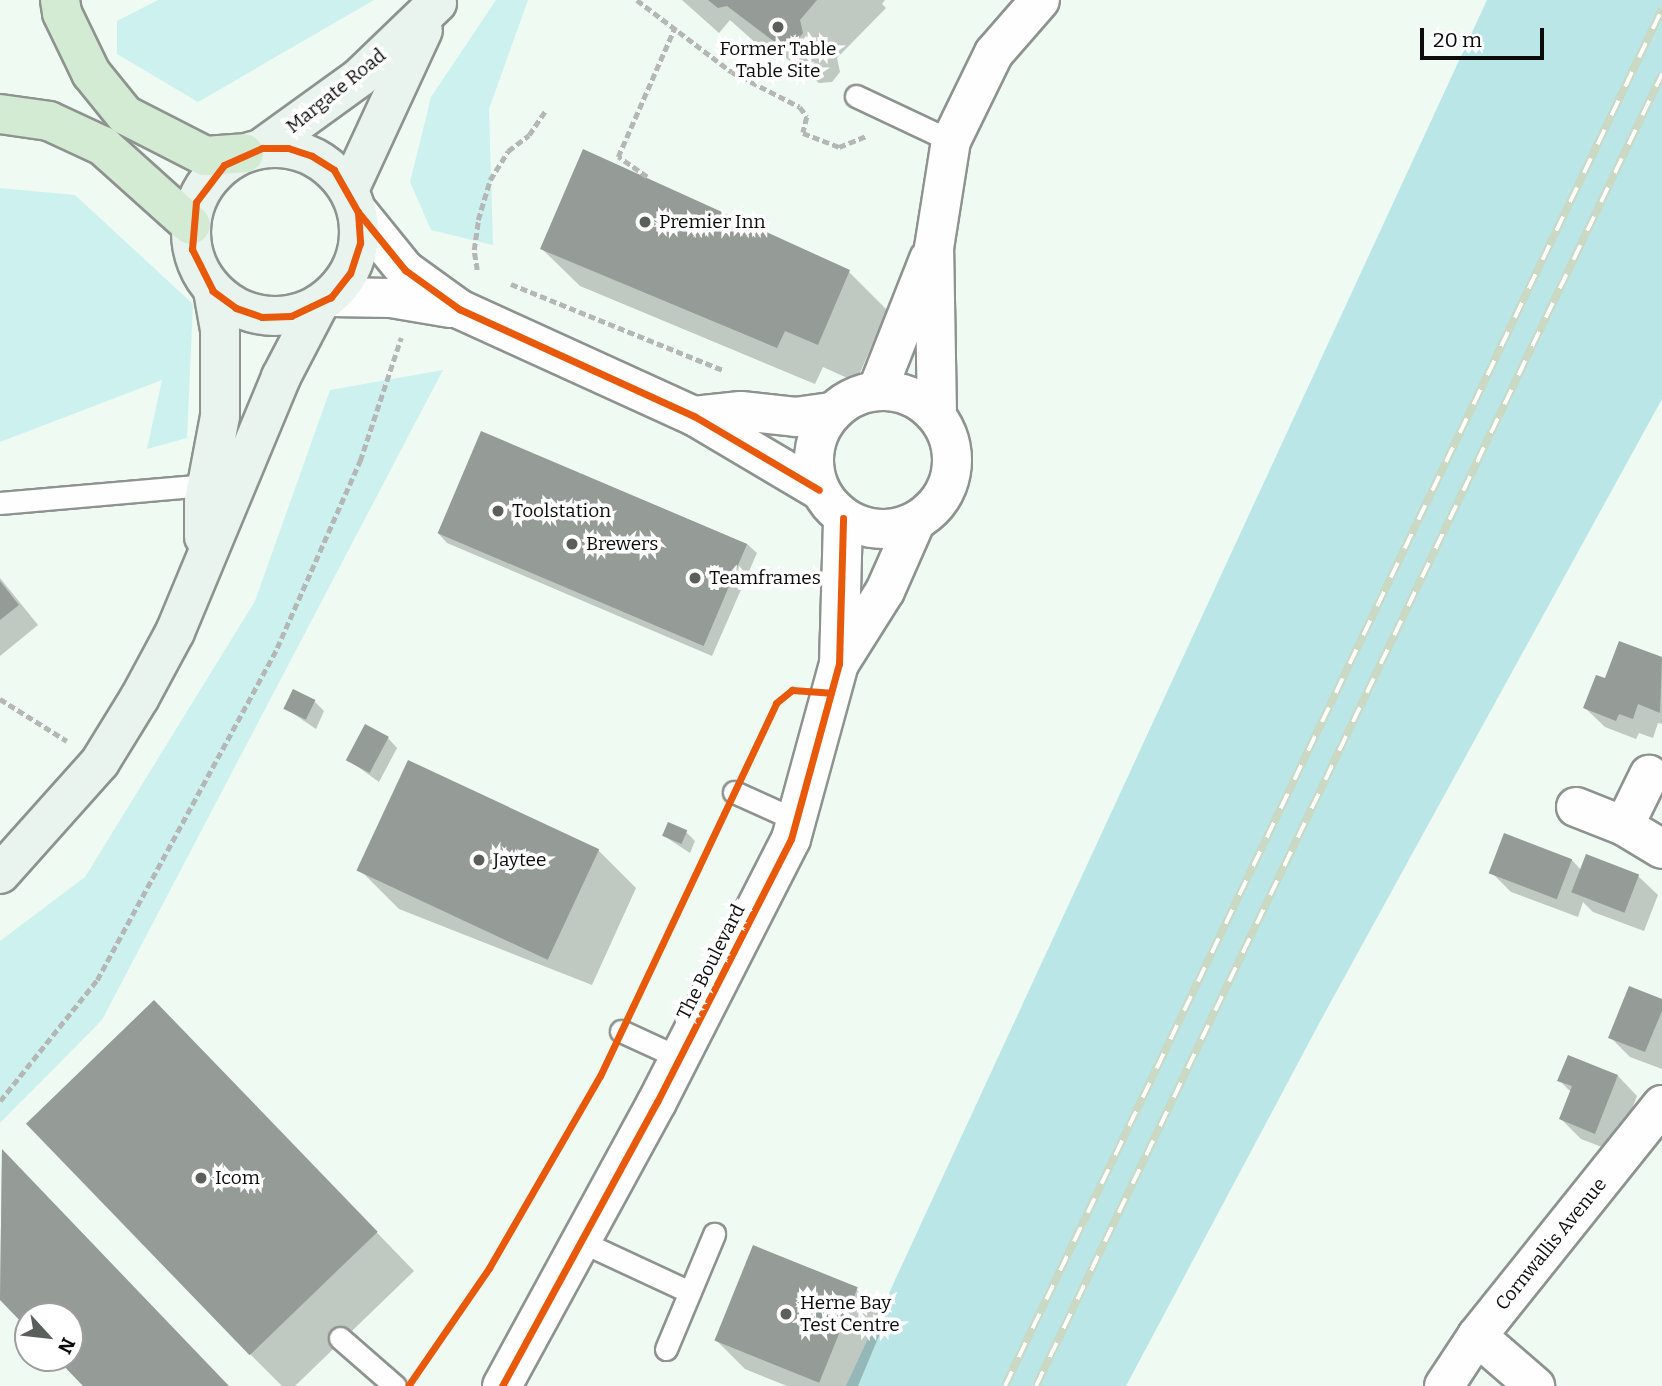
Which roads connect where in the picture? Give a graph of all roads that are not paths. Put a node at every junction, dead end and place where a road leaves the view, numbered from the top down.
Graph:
1 (60, 0) edge
2 (1040, 0) edge
3 (438, 1) edge
4 (856, 96) dead end
5 (0, 114) edge
6 (951, 141) junction
7 (253, 151) junction
8 (354, 201) junction
9 (191, 225) junction
10 (934, 248) junction
11 (213, 291) junction
12 (324, 302) junction
13 (459, 309) junction
14 (877, 391) junction
15 (832, 412) junction
16 (937, 415) junction
17 (694, 416) junction
18 (207, 485) junction
19 (819, 490) junction
20 (0, 503) edge
21 (844, 518) junction
22 (915, 523) junction
23 (203, 554) junction
24 (839, 664) junction
25 (1650, 775) dead end
26 (734, 792) dead end
27 (1576, 807) dead end
28 (796, 821) junction
29 (1624, 826) junction
30 (1662, 849) edge
31 (0, 874) edge
32 (621, 1031) dead end
33 (680, 1058) junction
34 (1662, 1105) edge
35 (714, 1234) dead end
36 (580, 1241) junction
37 (690, 1292) junction
38 (1477, 1336) junction
39 (340, 1338) dead end
40 (666, 1349) dead end
41 (395, 1386) edge
42 (502, 1386) edge
43 (1444, 1386) edge
44 (1535, 1386) edge

1 - 7 highway
2 - 6 street
3 - 7 street, Margate Road
3 - 8 street, Margate Road
4 - 6 lane
5 - 9 highway
6 - 10 street
7 - 8 street
7 - 9 street
8 - 12 street
8 - 13 street
9 - 11 street
10 - 14 street
10 - 16 street
11 - 12 street
11 - 18 street
12 - 13 street
12 - 23 street
13 - 17 street
14 - 15 street
14 - 16 street
15 - 17 street
15 - 19 street
16 - 22 street
17 - 19 street
18 - 20 lane
18 - 23 street
19 - 21 street
21 - 22 street
21 - 24 street, The Boulevard
22 - 24 street, The Boulevard
23 - 31 street
24 - 28 street, The Boulevard
25 - 29 street
26 - 28 lane
27 - 29 street
28 - 33 street, The Boulevard
29 - 30 street
32 - 33 lane
33 - 36 street, The Boulevard
34 - 38 street, Cornwallis Avenue
35 - 37 lane
36 - 37 lane
36 - 42 street, The Boulevard
37 - 40 lane
38 - 43 street, Cornwallis Avenue
38 - 44 street
39 - 41 lane

